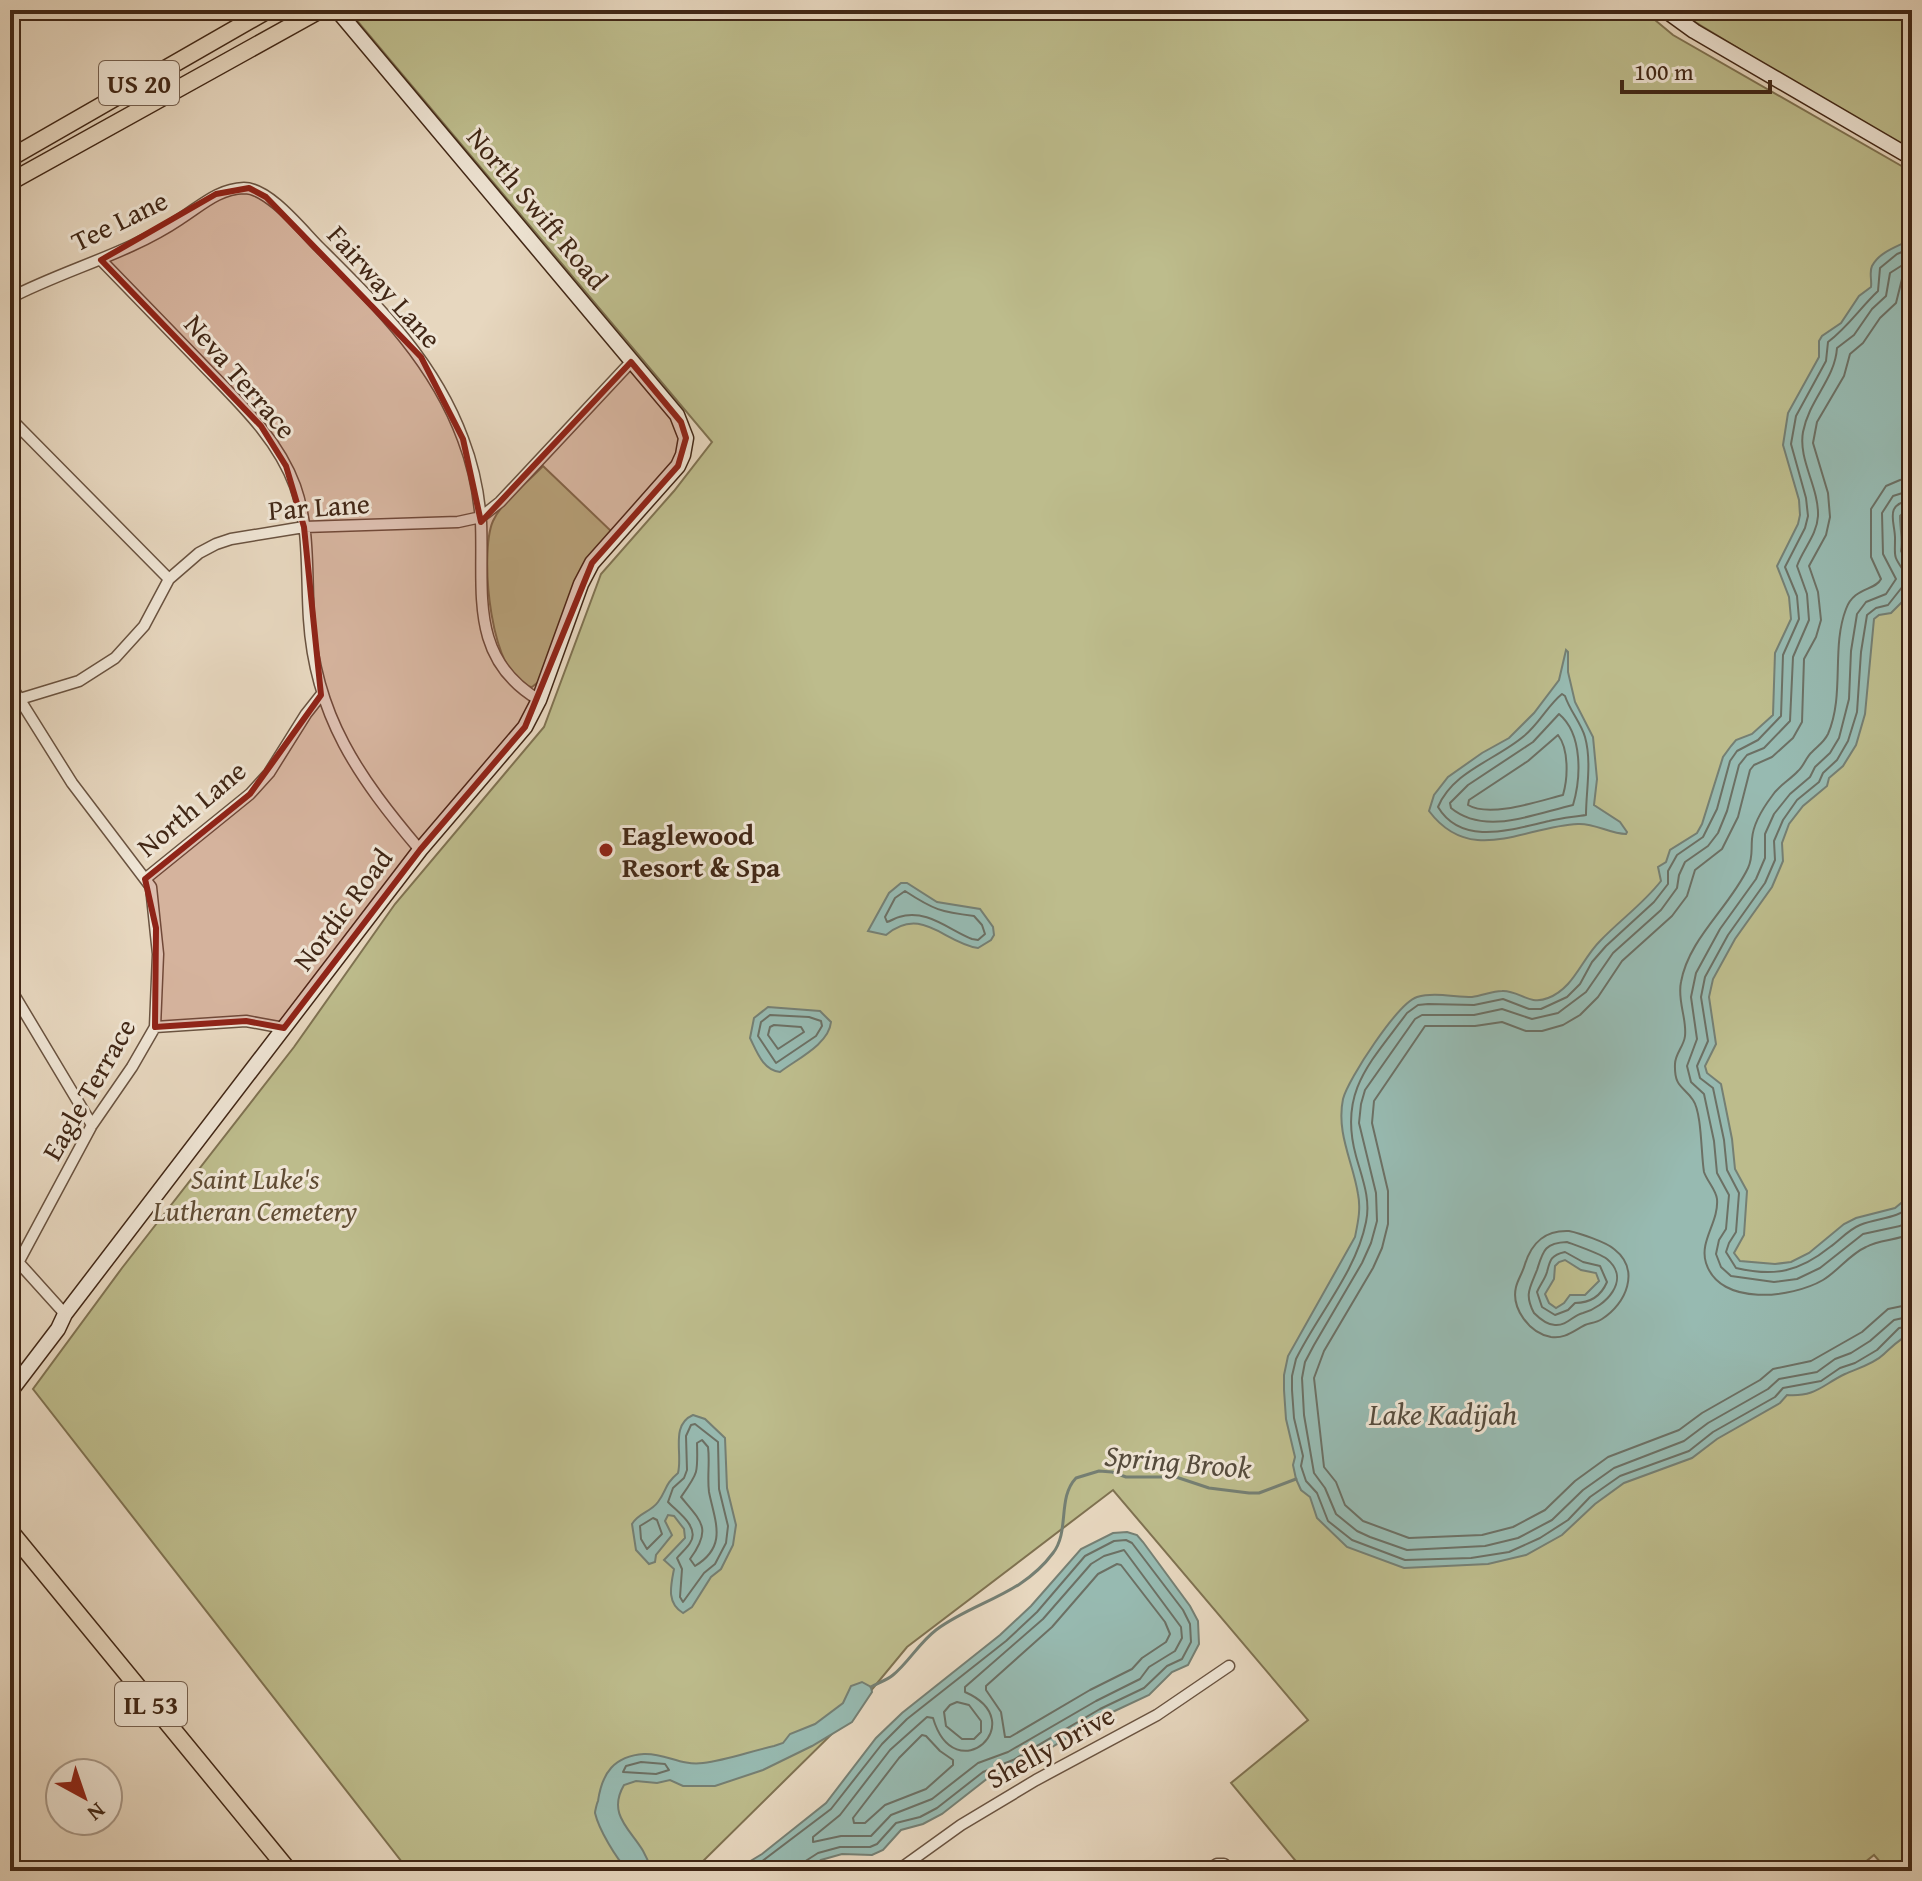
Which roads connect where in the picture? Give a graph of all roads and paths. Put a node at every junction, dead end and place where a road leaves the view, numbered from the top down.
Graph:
1 (268, 10) edge
2 (320, 10) edge
3 (337, 10) edge
4 (1665, 10) edge
5 (10, 158) edge
6 (1912, 158) edge
7 (10, 182) edge
8 (249, 188) joint
9 (101, 260) junction
10 (10, 298) edge
11 (631, 362) junction
12 (10, 418) edge
13 (685, 446) joint
14 (481, 517) junction
15 (304, 527) junction
16 (169, 579) junction
17 (10, 684) edge
18 (321, 695) junction
19 (15, 700) edge
20 (539, 700) junction
21 (420, 850) junction
22 (145, 879) junction
23 (10, 988) edge
24 (155, 1027) junction
25 (284, 1028) junction
26 (92, 1125) junction
27 (10, 1253) edge
28 (18, 1263) junction
29 (65, 1314) junction
30 (10, 1392) edge
31 (10, 1531) edge
32 (1229, 1666) dead end
33 (289, 1871) edge
34 (897, 1871) edge
35 (1206, 1871) edge
36 (1232, 1871) edge

1 - 5 main road, US 20
2 - 7 main road, US 20
3 - 11 street, North Swift Road
4 - 6 street
8 - 9 street, Tee Lane
8 - 14 street, Fairway Lane
9 - 10 street, Tee Lane
9 - 15 street, Neva Terrace
11 - 13 street, North Swift Road
11 - 14 street
12 - 16 street
13 - 20 street, Nordic Road
14 - 15 street, Par Lane
14 - 20 street, Fairway Lane
15 - 16 street, Par Lane
15 - 18 street, Neva Terrace
16 - 19 street, Par Lane
17 - 19 street, Eagle Terrace
18 - 21 street, Neva Terrace
18 - 22 street, North Lane
19 - 22 street, Eagle Terrace
20 - 21 street, Nordic Road
21 - 25 street, Nordic Road
22 - 24 street, Eagle Terrace
23 - 26 street
24 - 25 street
24 - 26 street, Eagle Terrace
25 - 29 street, Nordic Road
26 - 28 street, Eagle Terrace
27 - 28 street
28 - 29 street
29 - 30 street, Nordic Road
31 - 33 main road, IL 53
32 - 34 street, Shelly Drive
35 - 36 street

